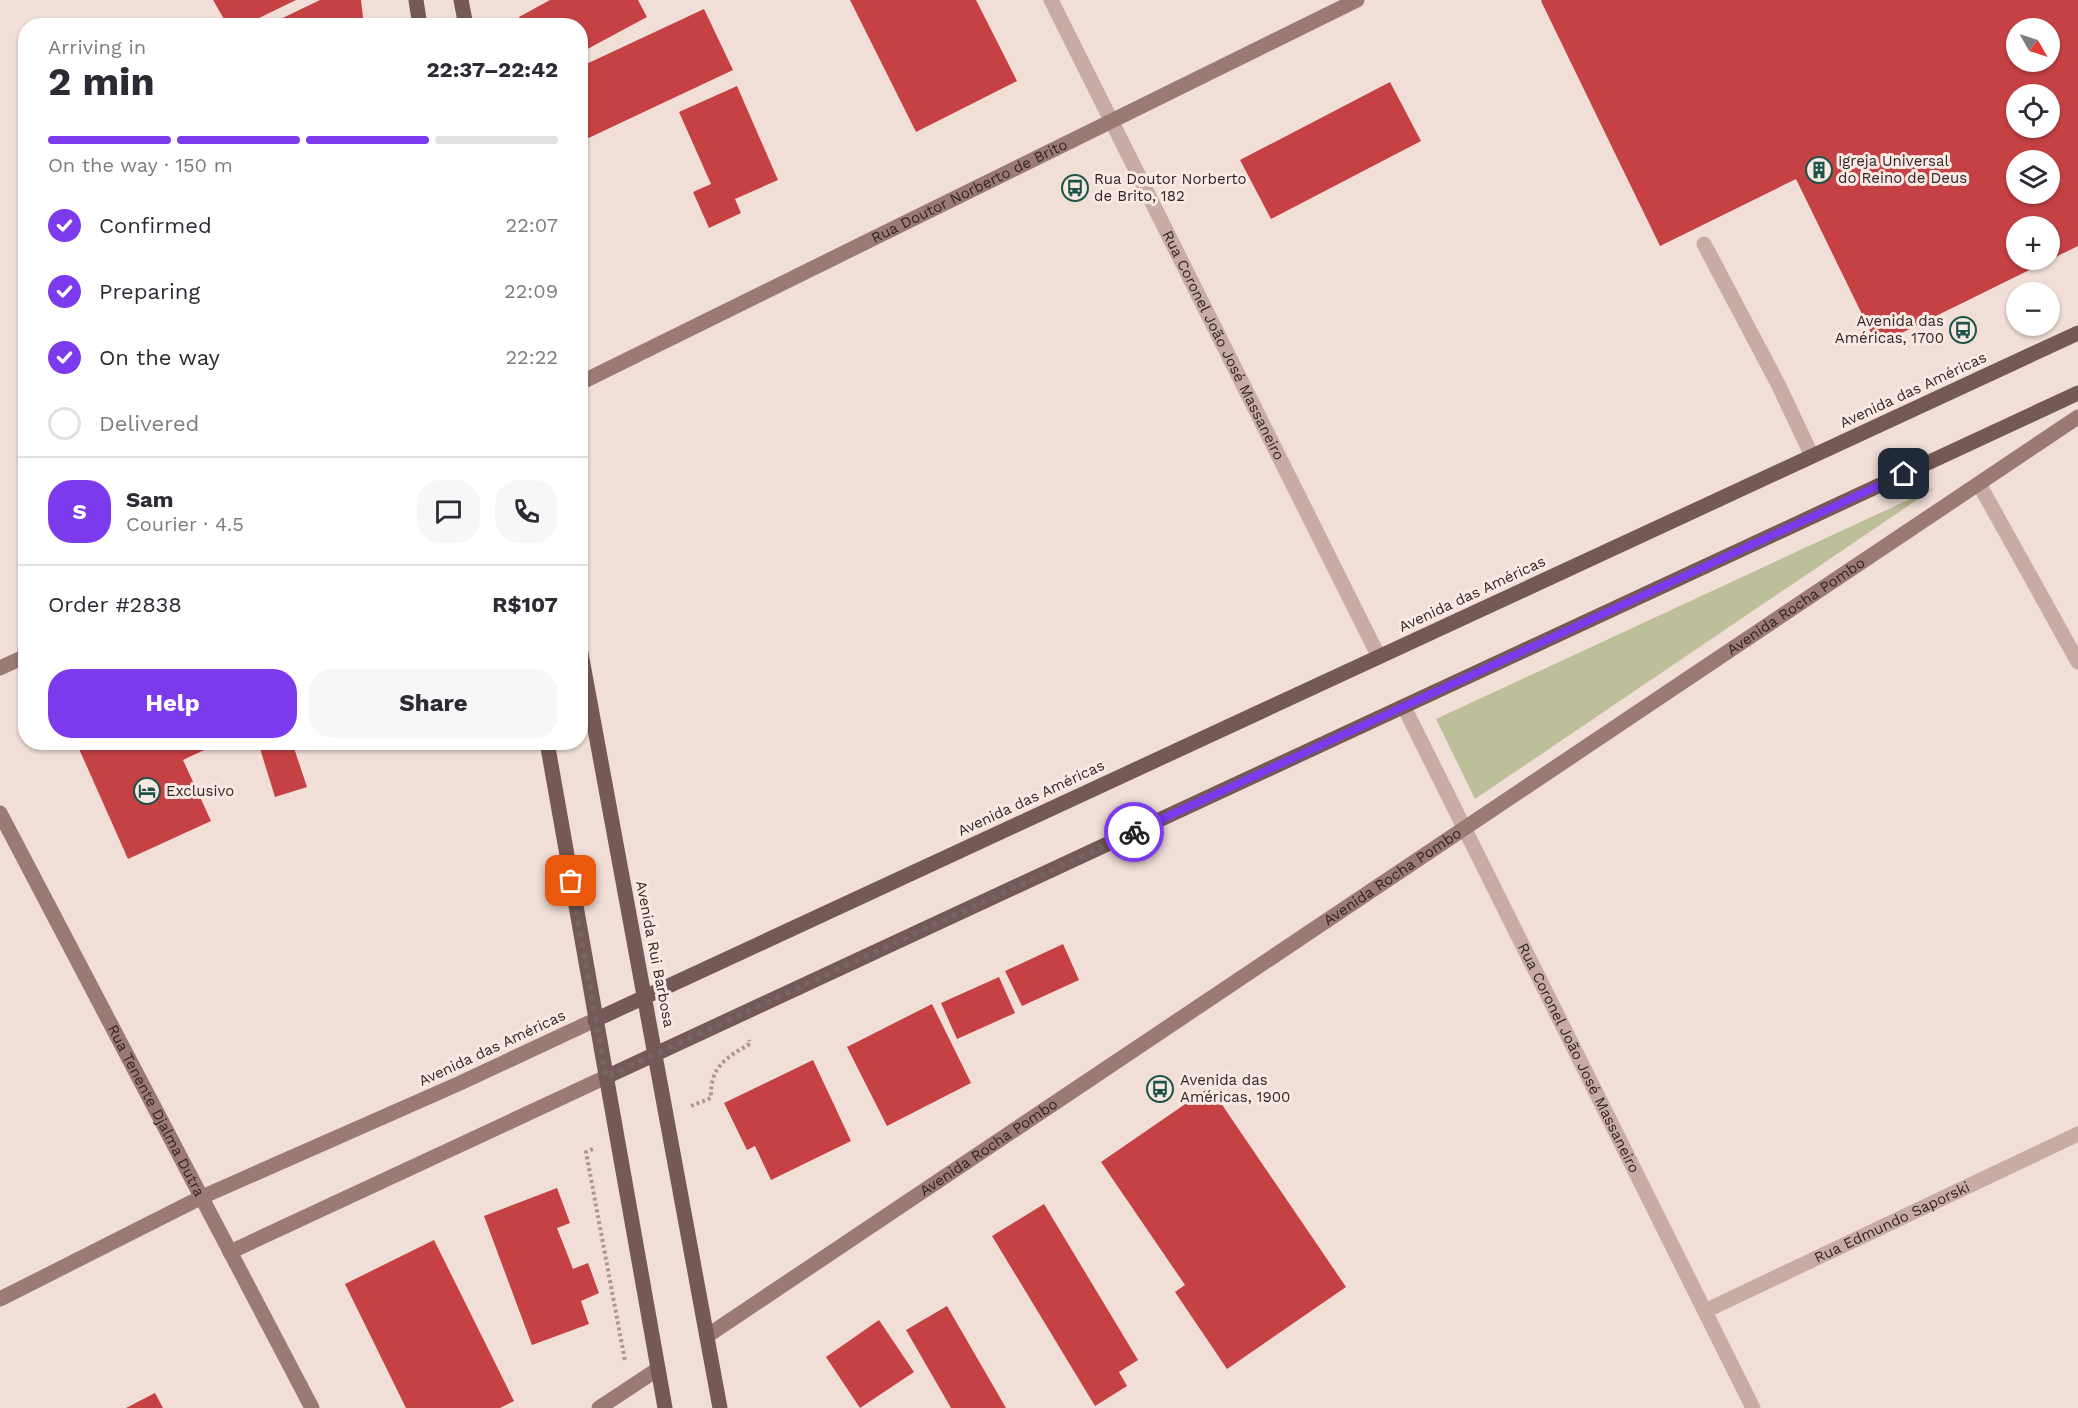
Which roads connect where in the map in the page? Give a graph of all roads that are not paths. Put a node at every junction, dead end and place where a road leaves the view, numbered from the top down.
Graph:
1 (416, 0) edge
2 (461, 0) edge
3 (1052, 0) edge
4 (1357, 0) edge
5 (419, 18) edge
6 (464, 18) edge
7 (1111, 121) junction
8 (1704, 244) dead end
9 (2078, 333) edge
10 (588, 378) edge
11 (2078, 393) edge
12 (2078, 417) edge
13 (1812, 456) junction
14 (1979, 484) junction
15 (1379, 657) junction
16 (18, 660) edge
17 (2078, 662) edge
18 (0, 668) edge
19 (588, 691) edge
20 (1404, 707) junction
21 (548, 750) edge
22 (0, 813) edge
23 (1464, 829) junction
24 (645, 997) junction
25 (596, 1020) junction
26 (656, 1055) junction
27 (606, 1077) junction
28 (2078, 1134) edge
29 (202, 1197) junction
30 (230, 1252) junction
31 (0, 1299) edge
32 (1705, 1311) junction
33 (707, 1336) junction
34 (658, 1369) junction
35 (312, 1408) edge
36 (599, 1408) edge
37 (665, 1408) edge
38 (720, 1408) edge
39 (1753, 1408) edge

1 - 5 main road
2 - 6 main road
3 - 7 street, Rua Coronel João José Massaneiro
4 - 7 main road, Rua Doutor Norberto de Brito
7 - 10 main road, Rua Doutor Norberto de Brito
7 - 15 street, Rua Coronel João José Massaneiro
8 - 13 street
9 - 13 main road, Avenida das Américas
11 - 20 main road
12 - 14 main road, Avenida Rocha Pombo
13 - 15 main road, Avenida das Américas
14 - 17 street
14 - 23 main road, Avenida Rocha Pombo
15 - 24 main road, Avenida das Américas
16 - 18 main road
19 - 24 main road, Avenida Rui Barbosa
20 - 23 street, Rua Coronel João José Massaneiro
20 - 26 main road
21 - 25 main road
22 - 29 main road, Rua Tenente Djalma Dutra
23 - 32 street, Rua Coronel João José Massaneiro
23 - 33 main road, Avenida Rocha Pombo
24 - 25 main road, Avenida das Américas
24 - 26 main road, Avenida Rui Barbosa
25 - 27 main road
25 - 29 main road, Avenida das Américas
26 - 27 main road
26 - 33 main road, Avenida Rui Barbosa
27 - 30 main road
27 - 34 main road
28 - 32 street, Rua Edmundo Saporski
29 - 30 main road, Rua Tenente Djalma Dutra
29 - 31 main road, Avenida das Américas
30 - 35 main road, Rua Tenente Djalma Dutra
32 - 39 street, Rua Coronel João José Massaneiro
33 - 38 main road, Avenida Rui Barbosa
34 - 36 main road
34 - 37 main road

